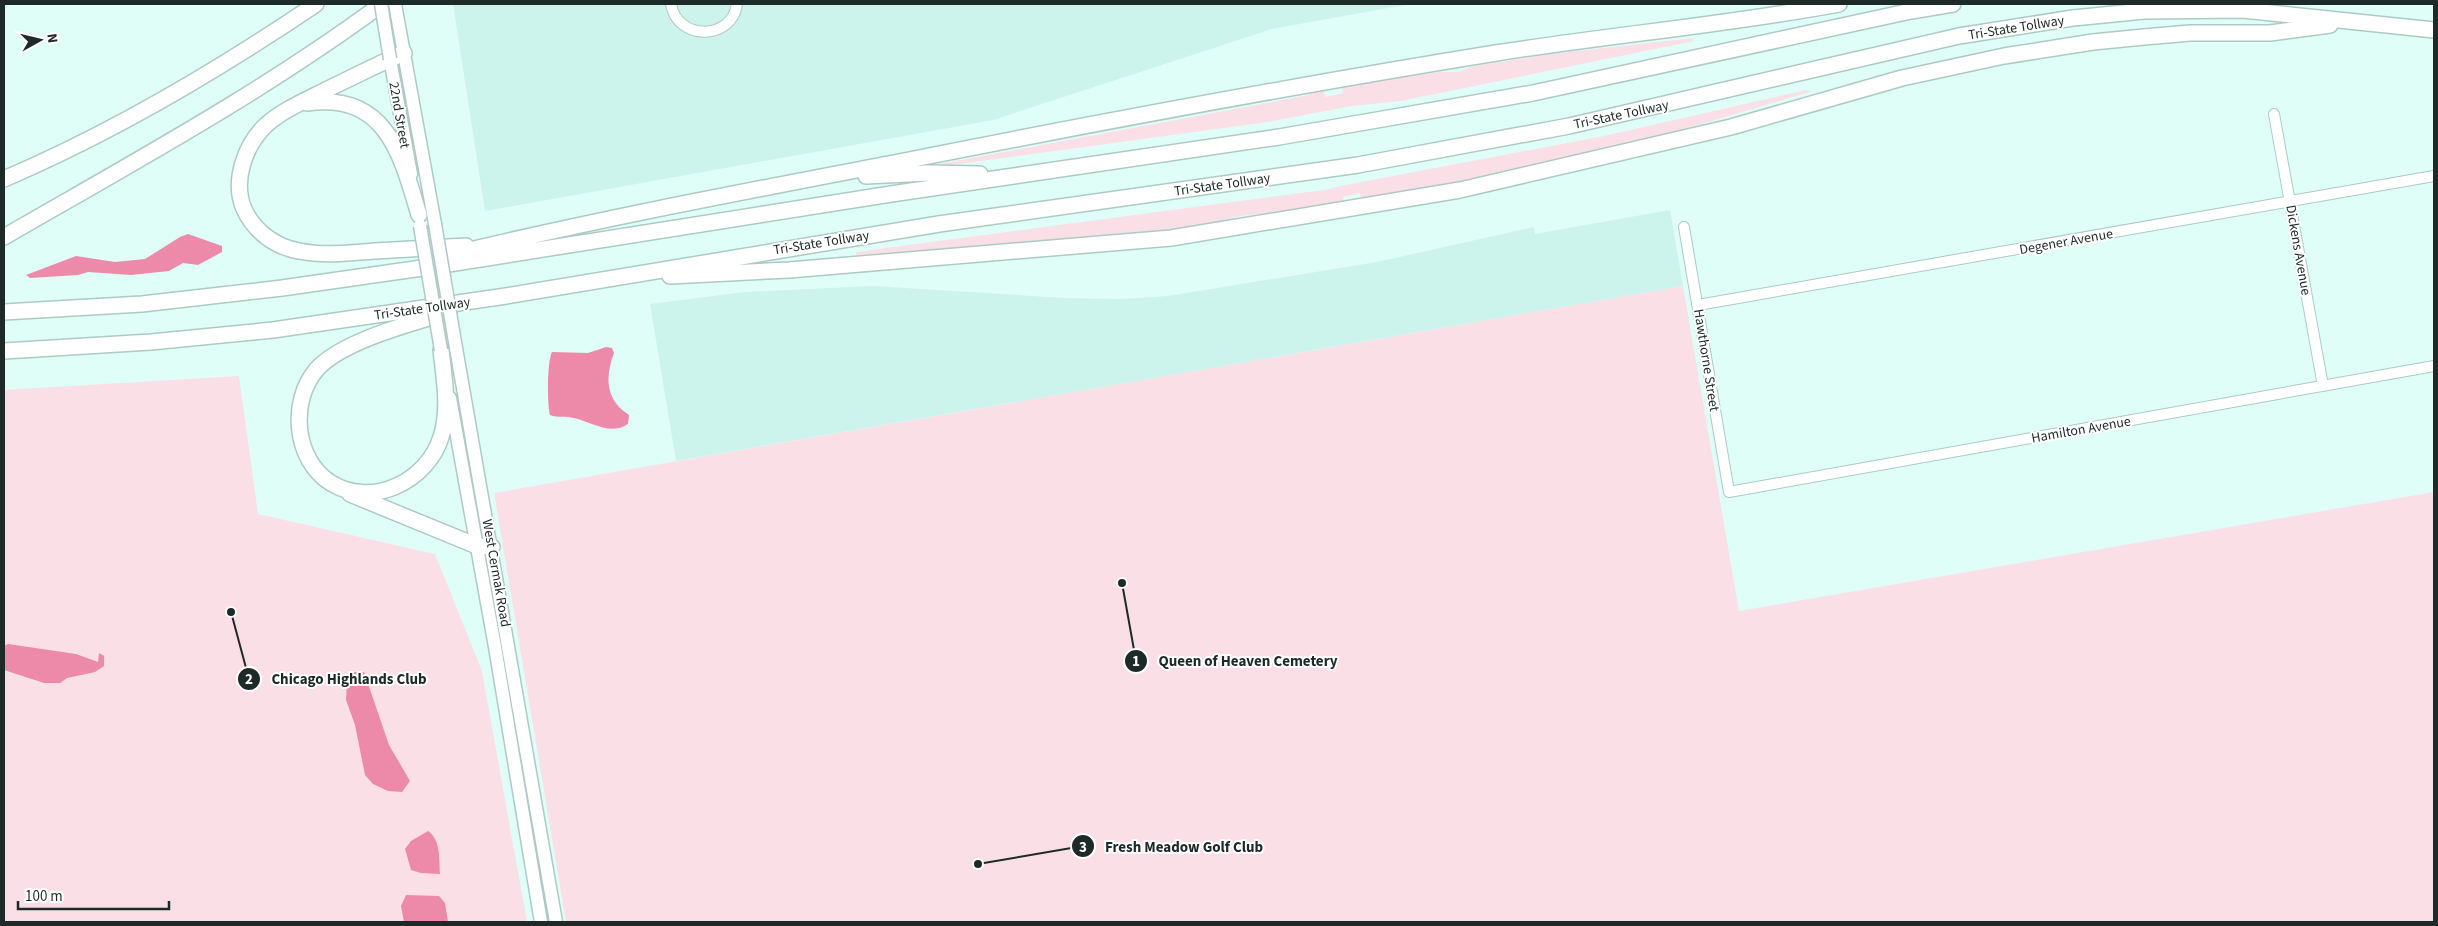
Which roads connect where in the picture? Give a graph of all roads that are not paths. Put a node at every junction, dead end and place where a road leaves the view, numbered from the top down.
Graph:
1 (316, 4) edge
2 (381, 4) edge
3 (395, 4) edge
4 (672, 4) edge
5 (737, 4) edge
6 (1839, 4) edge
7 (1953, 4) edge
8 (2353, 22) junction
9 (2402, 28) junction
10 (2434, 30) edge
11 (2434, 36) edge
12 (397, 56) junction
13 (296, 105) junction
14 (2274, 114) dead end
15 (1012, 176) junction
16 (2434, 176) edge
17 (4, 179) edge
18 (796, 182) junction
19 (2290, 202) junction
20 (419, 220) junction
21 (435, 224) joint
22 (1684, 227) dead end
23 (4, 237) edge
24 (515, 239) junction
25 (352, 278) junction
26 (589, 282) junction
27 (506, 296) junction
28 (1698, 305) junction
29 (4, 312) edge
30 (449, 349) junction
31 (4, 351) edge
32 (2434, 366) edge
33 (2323, 386) junction
34 (332, 483) junction
35 (1728, 492) joint
36 (476, 546) junction
37 (492, 546) junction
38 (541, 922) edge
39 (556, 922) edge

1 - 17 highway
2 - 12 main road, 22nd Street, bridge
2 - 23 highway
3 - 12 main road, 22nd Street
4 - 5 street
6 - 18 highway
7 - 15 highway
8 - 9 highway, Tri-State Tollway
8 - 26 highway
8 - 26 highway, Tri-State Tollway
9 - 10 highway, Tri-State Tollway
9 - 11 highway
12 - 13 highway
12 - 20 main road, 22nd Street
12 - 21 main road, 22nd Street
13 - 20 highway
13 - 24 highway
14 - 19 street, Dickens Avenue
15 - 18 highway
15 - 25 highway
16 - 19 street, Degener Avenue
18 - 24 highway
19 - 28 street, Degener Avenue
19 - 33 street, Dickens Avenue
20 - 30 main road, West Cermak Road, bridge
21 - 30 main road, West Cermak Road, bridge
22 - 28 street, Hawthorne Street
24 - 25 highway
25 - 29 highway
26 - 27 highway, Tri-State Tollway
27 - 31 highway, Tri-State Tollway
27 - 34 highway
28 - 35 street, Hawthorne Street
30 - 34 highway
30 - 36 main road, West Cermak Road
30 - 37 main road, West Cermak Road
32 - 33 street, Hamilton Avenue
33 - 35 street, Hamilton Avenue
34 - 36 highway
36 - 37 highway
36 - 38 main road, West Cermak Road
37 - 39 main road, West Cermak Road

